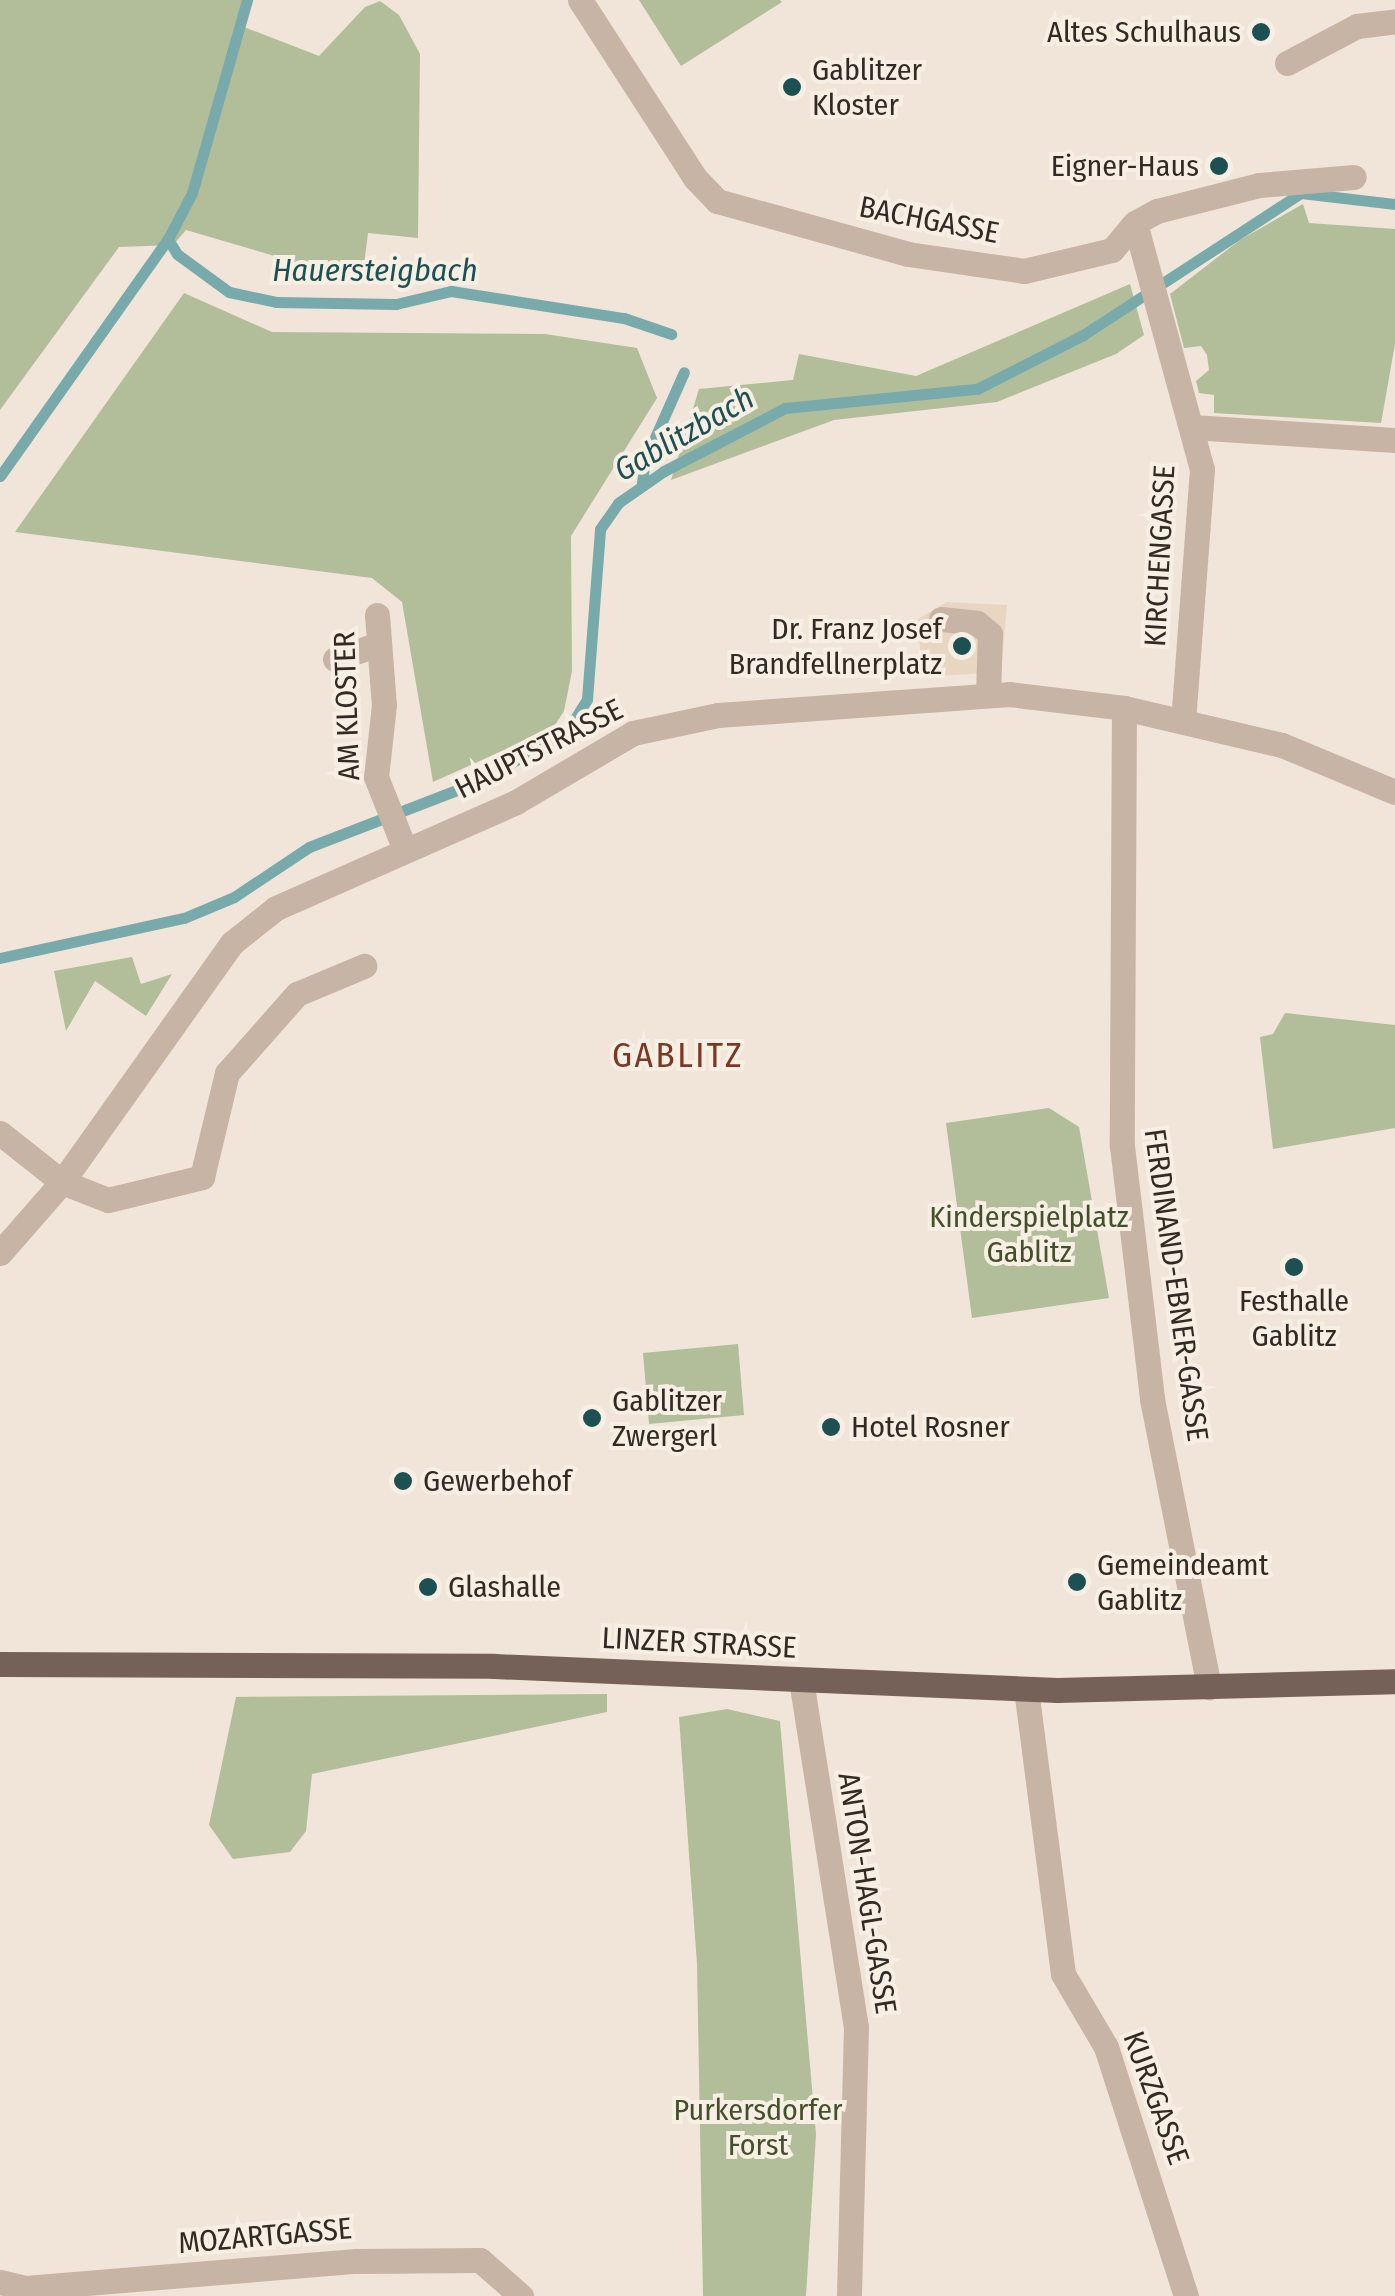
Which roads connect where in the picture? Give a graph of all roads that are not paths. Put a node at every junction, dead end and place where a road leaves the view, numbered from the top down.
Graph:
1 (580, 0) edge
2 (1395, 20) edge
3 (1287, 63) dead end
4 (1354, 177) dead end
5 (1138, 236) junction
6 (1192, 427) junction
7 (1395, 440) edge
8 (378, 614) dead end
9 (940, 618) dead end
10 (380, 644) junction
11 (334, 659) dead end
12 (988, 694) junction
13 (1124, 708) junction
14 (1183, 720) junction
15 (1395, 792) edge
16 (401, 841) junction
17 (364, 966) dead end
18 (0, 1134) edge
19 (62, 1182) junction
20 (0, 1253) edge
21 (0, 1664) edge
22 (801, 1680) junction
23 (1395, 1681) edge
24 (1209, 1687) junction
25 (1026, 1690) junction
26 (0, 2282) edge
27 (521, 2296) edge
28 (849, 2296) edge
29 (1186, 2296) edge

1 - 5 street, BACHGASSE
2 - 3 street
4 - 5 street, BACHGASSE
5 - 6 street, KIRCHENGASSE
6 - 7 street
6 - 14 street, KIRCHENGASSE
8 - 10 street, AM KLOSTER
9 - 12 street
10 - 11 street
10 - 16 street, AM KLOSTER
12 - 13 street, HAUPTSTRASSE
12 - 16 street, HAUPTSTRASSE
13 - 14 street, HAUPTSTRASSE
13 - 24 street, FERDINAND-EBNER-GASSE
14 - 15 street, HAUPTSTRASSE
16 - 19 street, HAUPTSTRASSE
17 - 19 street
18 - 19 street
19 - 20 street, HAUPTSTRASSE
21 - 22 main road, LINZER STRASSE
22 - 25 main road, LINZER STRASSE
22 - 28 street, ANTON-HAGL-GASSE
23 - 24 main road, LINZER STRASSE
24 - 25 main road, LINZER STRASSE
25 - 29 street, KURZGASSE
26 - 27 street, MOZARTGASSE

